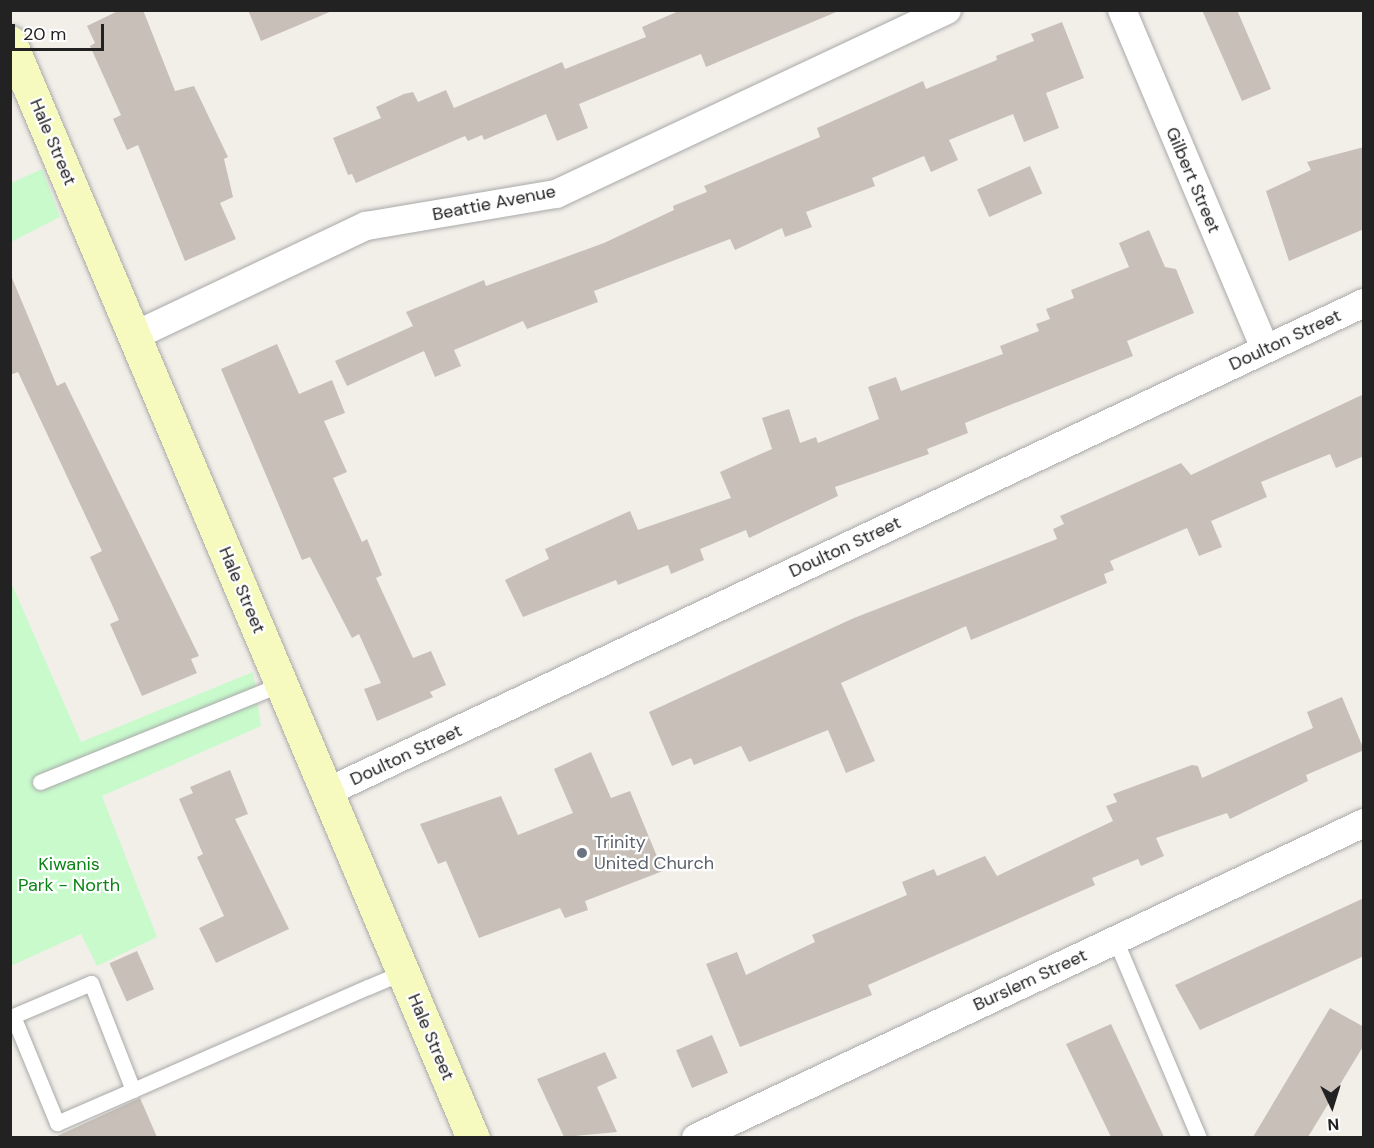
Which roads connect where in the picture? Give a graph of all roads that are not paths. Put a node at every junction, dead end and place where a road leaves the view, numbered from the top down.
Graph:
1 (947, 10) edge
2 (1122, 10) edge
3 (10, 42) edge
4 (1364, 303) edge
5 (134, 336) junction
6 (1265, 349) junction
7 (282, 684) junction
8 (40, 782) dead end
9 (327, 792) junction
10 (1364, 823) edge
11 (1115, 939) junction
12 (403, 972) junction
13 (133, 1090) junction
14 (473, 1137) edge
15 (696, 1137) edge
16 (1199, 1137) edge

1 - 5 street, Beattie Avenue
2 - 6 street, Gilbert Street
3 - 5 street, Hale Street
4 - 6 street, Doulton Street
5 - 7 street, Hale Street
6 - 9 street, Doulton Street
7 - 8 lane
7 - 9 street, Hale Street
9 - 12 street, Hale Street
10 - 11 street, Burslem Street
11 - 15 street, Burslem Street
11 - 16 lane
12 - 13 lane
12 - 14 street, Hale Street
13 - 13 lane

